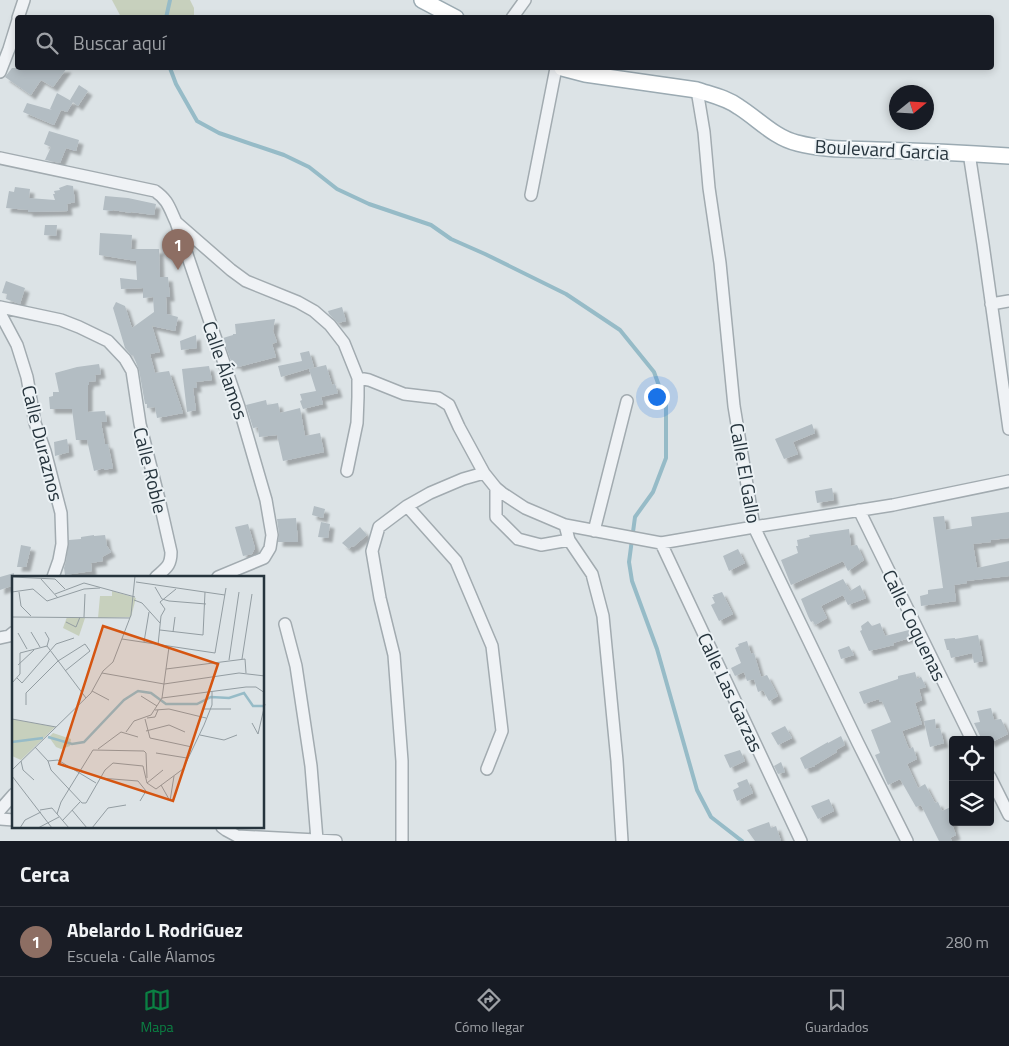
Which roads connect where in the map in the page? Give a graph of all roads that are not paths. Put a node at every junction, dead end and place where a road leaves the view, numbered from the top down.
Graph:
1 (24, 0) edge
2 (422, 0) edge
3 (525, 0) edge
4 (19, 15) edge
5 (450, 15) edge
6 (514, 15) edge
7 (15, 29) edge
8 (556, 70) edge
9 (570, 70) edge
10 (0, 72) edge
11 (697, 90) junction
12 (969, 153) junction
13 (1009, 156) edge
14 (0, 158) edge
15 (531, 195) dead end
16 (176, 222) junction
17 (1009, 302) edge
18 (991, 304) junction
19 (0, 307) edge
20 (0, 313) edge
21 (358, 378) junction
22 (627, 402) dead end
23 (1007, 403) edge
24 (1009, 429) edge
25 (347, 471) dead end
26 (484, 473) junction
27 (1009, 481) edge
28 (496, 488) junction
29 (407, 506) junction
30 (859, 510) junction
31 (565, 525) junction
32 (754, 527) junction
33 (594, 531) junction
34 (569, 540) junction
35 (661, 543) junction
36 (53, 576) edge
37 (157, 576) edge
38 (220, 576) edge
39 (285, 624) dead end
40 (12, 634) edge
41 (0, 638) edge
42 (970, 736) edge
43 (487, 769) dead end
44 (992, 781) edge
45 (12, 796) edge
46 (0, 810) edge
47 (1009, 815) edge
48 (223, 828) edge
49 (317, 840) edge
50 (336, 841) edge
51 (402, 841) edge
52 (622, 841) edge
53 (800, 841) edge
54 (907, 841) edge

1 - 4 street
2 - 5 main road
3 - 6 street
7 - 10 street
8 - 15 street
9 - 11 main road, Boulevard Garcia
11 - 12 main road, Boulevard Garcia
11 - 32 street, Calle El Gallo
12 - 13 main road, Boulevard Garcia
12 - 18 street
14 - 16 street, Calle Álamos
16 - 21 street
16 - 38 street, Calle Álamos
17 - 18 street
18 - 23 street
19 - 37 street, Calle Roble
20 - 36 street, Calle Duraznos
21 - 25 street
21 - 26 street
22 - 33 street
23 - 24 street
26 - 28 street
26 - 29 street
27 - 30 street
28 - 31 street
28 - 34 street
29 - 43 street
29 - 51 street
30 - 32 street
30 - 42 street, Calle Coquenas
31 - 33 street
31 - 34 street
32 - 35 street
32 - 54 street, Calle El Gallo
33 - 35 street
34 - 52 street
35 - 53 street, Calle Las Garzas
39 - 49 street
40 - 41 street
44 - 47 street
45 - 46 street
48 - 49 street
49 - 50 street

